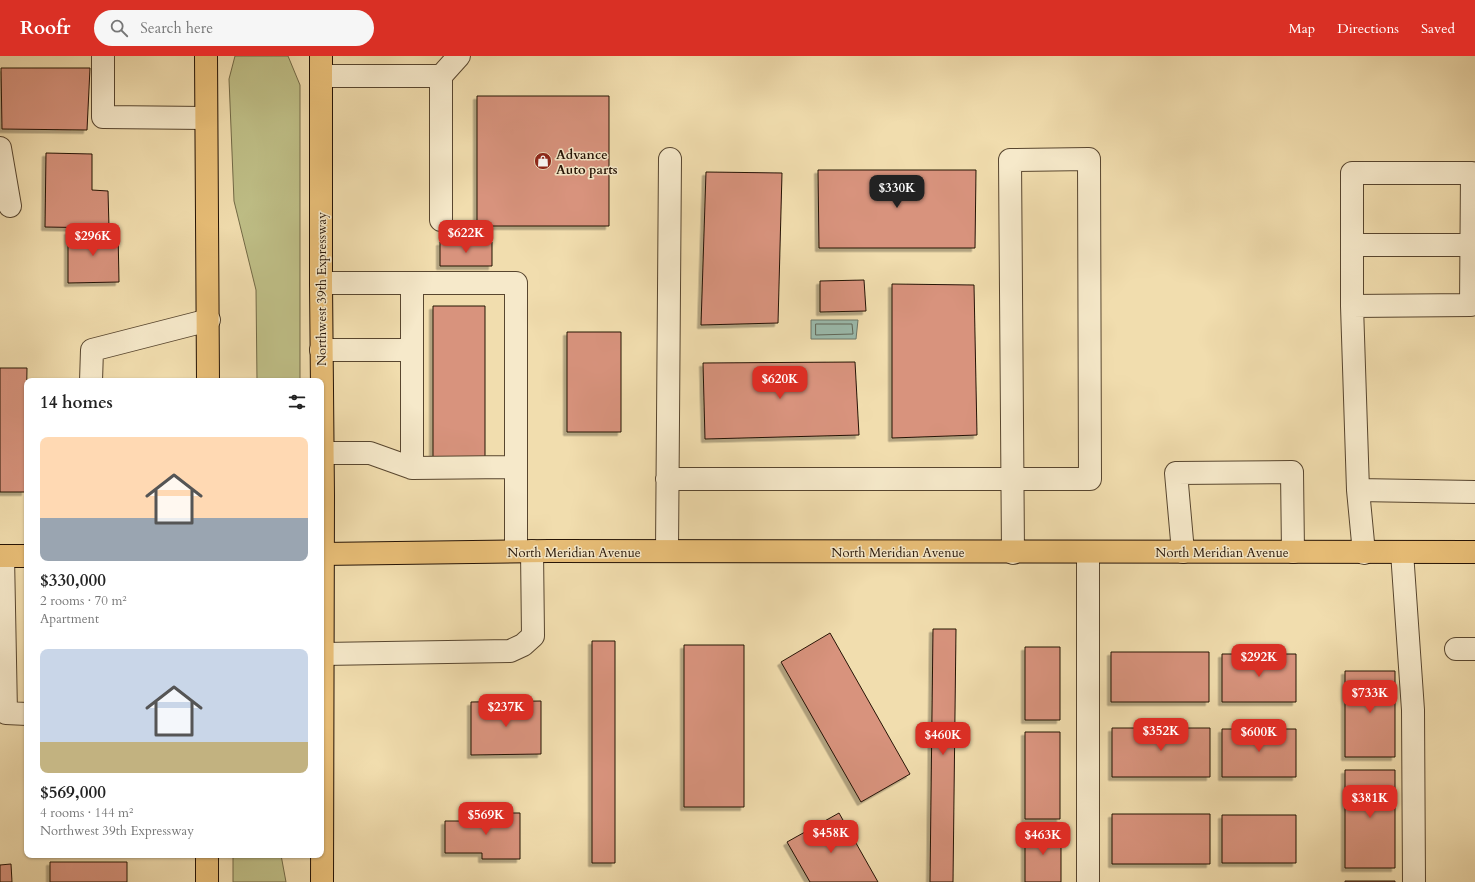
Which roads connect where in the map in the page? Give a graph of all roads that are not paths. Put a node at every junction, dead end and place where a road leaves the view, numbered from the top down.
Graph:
1 (103, 56) edge
2 (206, 56) edge
3 (459, 56) edge
4 (321, 66) edge
5 (441, 76) junction
6 (206, 118) junction
7 (0, 148) edge
8 (670, 159) dead end
9 (10, 206) dead end
10 (441, 220) dead end
11 (1352, 245) junction
12 (1471, 245) junction
13 (320, 283) junction
14 (412, 283) junction
15 (1352, 306) junction
16 (209, 320) junction
17 (321, 350) junction
18 (411, 350) junction
19 (91, 378) edge
20 (208, 378) edge
21 (321, 378) edge
22 (324, 453) edge
23 (516, 467) junction
24 (412, 468) junction
25 (667, 479) junction
26 (1012, 479) junction
27 (1358, 490) junction
28 (1475, 492) edge
29 (524, 551) junction
30 (667, 551) junction
31 (1013, 552) junction
32 (1088, 552) junction
33 (1183, 552) junction
34 (1293, 552) junction
35 (1364, 552) junction
36 (1402, 552) junction
37 (1475, 552) edge
38 (324, 554) edge
39 (2, 556) edge
40 (24, 556) edge
41 (324, 654) edge
42 (24, 714) edge
43 (207, 858) edge
44 (322, 858) edge
45 (207, 882) edge
46 (322, 882) edge
47 (1088, 882) edge
48 (1414, 882) edge

1 - 6 street
2 - 6 main road
3 - 5 street
4 - 5 street
4 - 13 main road, Northwest 39th Expressway
5 - 10 street
6 - 16 main road
7 - 9 street
8 - 25 street
11 - 12 street
11 - 12 street
11 - 15 street
12 - 15 street
13 - 14 street
13 - 17 main road, Northwest 39th Expressway
14 - 18 street
14 - 23 street
15 - 27 street
16 - 19 street
16 - 20 main road
17 - 18 street
17 - 21 main road, Northwest 39th Expressway
18 - 24 street
22 - 24 street
23 - 24 street
23 - 29 street
25 - 26 street
25 - 30 street
26 - 26 street
26 - 31 street
27 - 28 street
27 - 35 street
29 - 30 main road, North Meridian Avenue
29 - 38 main road, North Meridian Avenue
29 - 41 street
30 - 31 main road, North Meridian Avenue
31 - 32 main road, North Meridian Avenue
32 - 33 main road, North Meridian Avenue
32 - 47 street
33 - 34 main road, North Meridian Avenue
33 - 34 street
34 - 35 main road, North Meridian Avenue
35 - 36 main road, North Meridian Avenue
36 - 37 main road, North Meridian Avenue
36 - 48 street
39 - 40 main road
39 - 42 street
43 - 45 main road
44 - 46 main road, Northwest 39th Expressway

